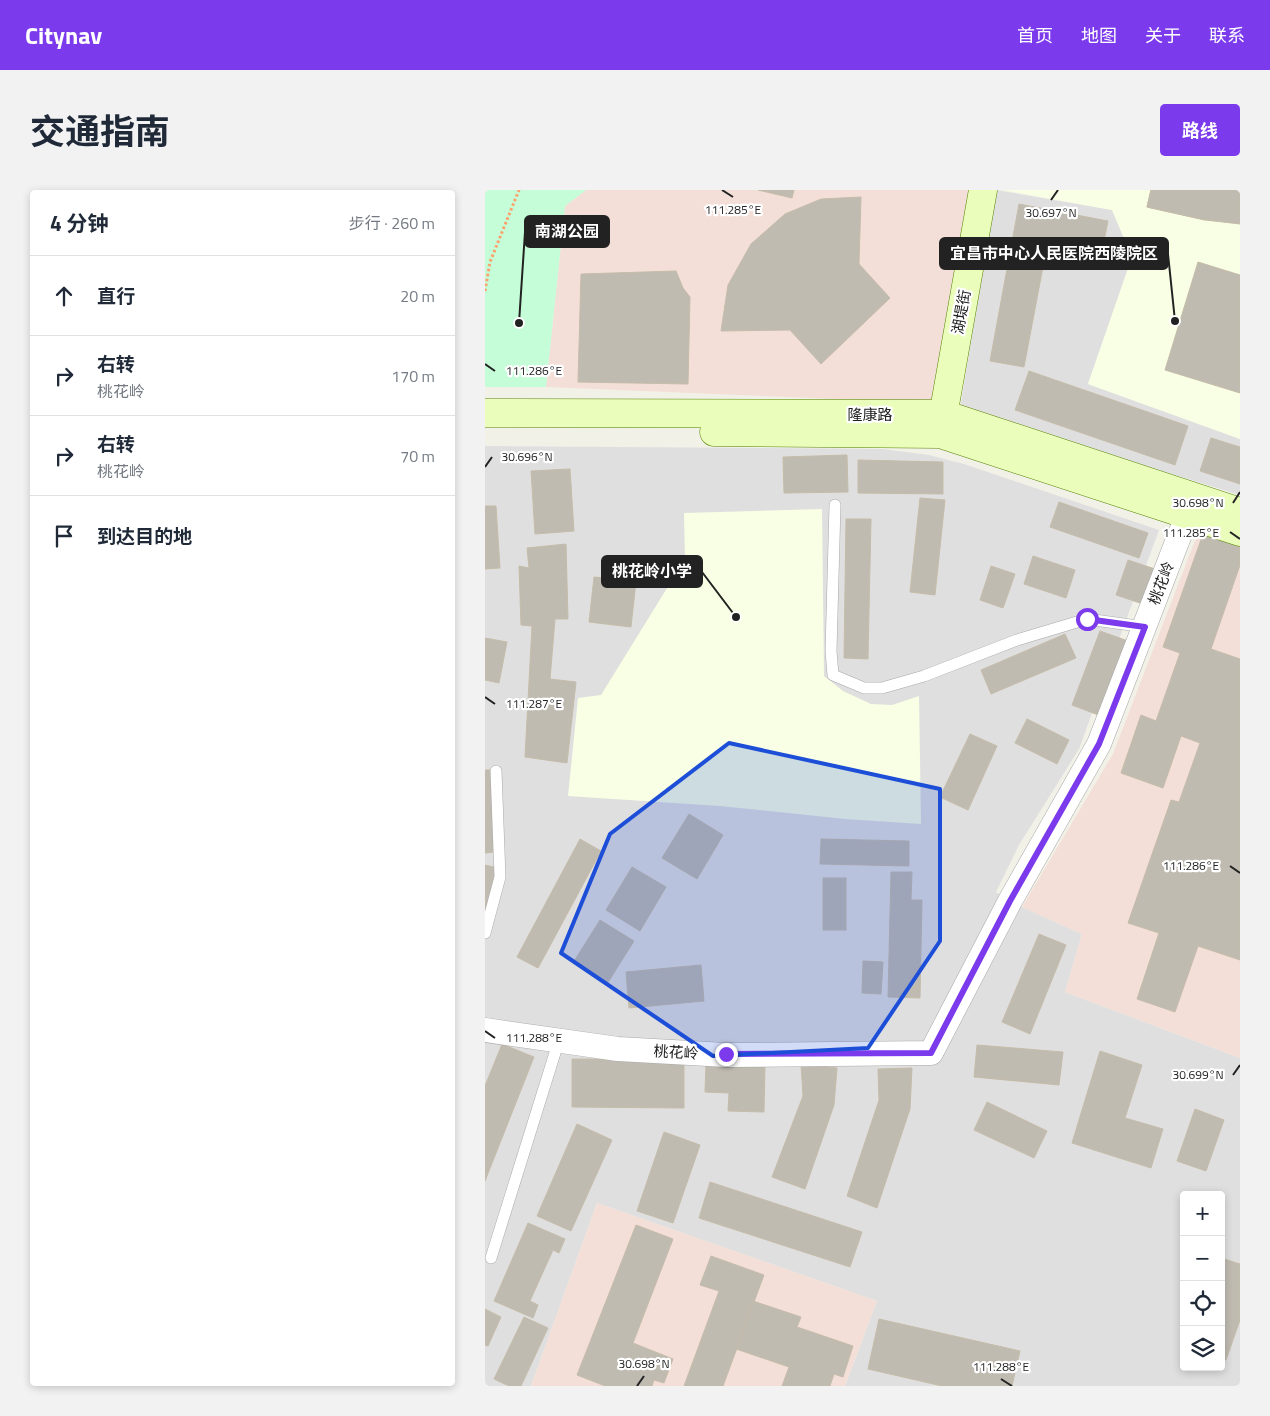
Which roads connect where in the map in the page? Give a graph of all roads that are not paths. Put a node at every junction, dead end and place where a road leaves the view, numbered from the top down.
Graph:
1 (983, 190) edge
2 (485, 413) edge
3 (941, 424) junction
4 (485, 430) edge
5 (835, 505) dead end
6 (1240, 512) edge
7 (1187, 516) junction
8 (1240, 532) edge
9 (1145, 627) junction
10 (497, 771) dead end
11 (485, 933) edge
12 (485, 1030) edge
13 (559, 1040) junction
14 (491, 1258) dead end

1 - 3 main road, 湖堤街
2 - 3 main road, 隆康路
3 - 4 main road, 隆康路
3 - 6 main road, 隆康路
3 - 7 main road, 隆康路
5 - 9 lane
7 - 8 main road, 隆康路
7 - 9 street, 桃花岭
9 - 13 street, 桃花岭
10 - 11 lane
12 - 13 street, 桃花岭
13 - 14 lane

